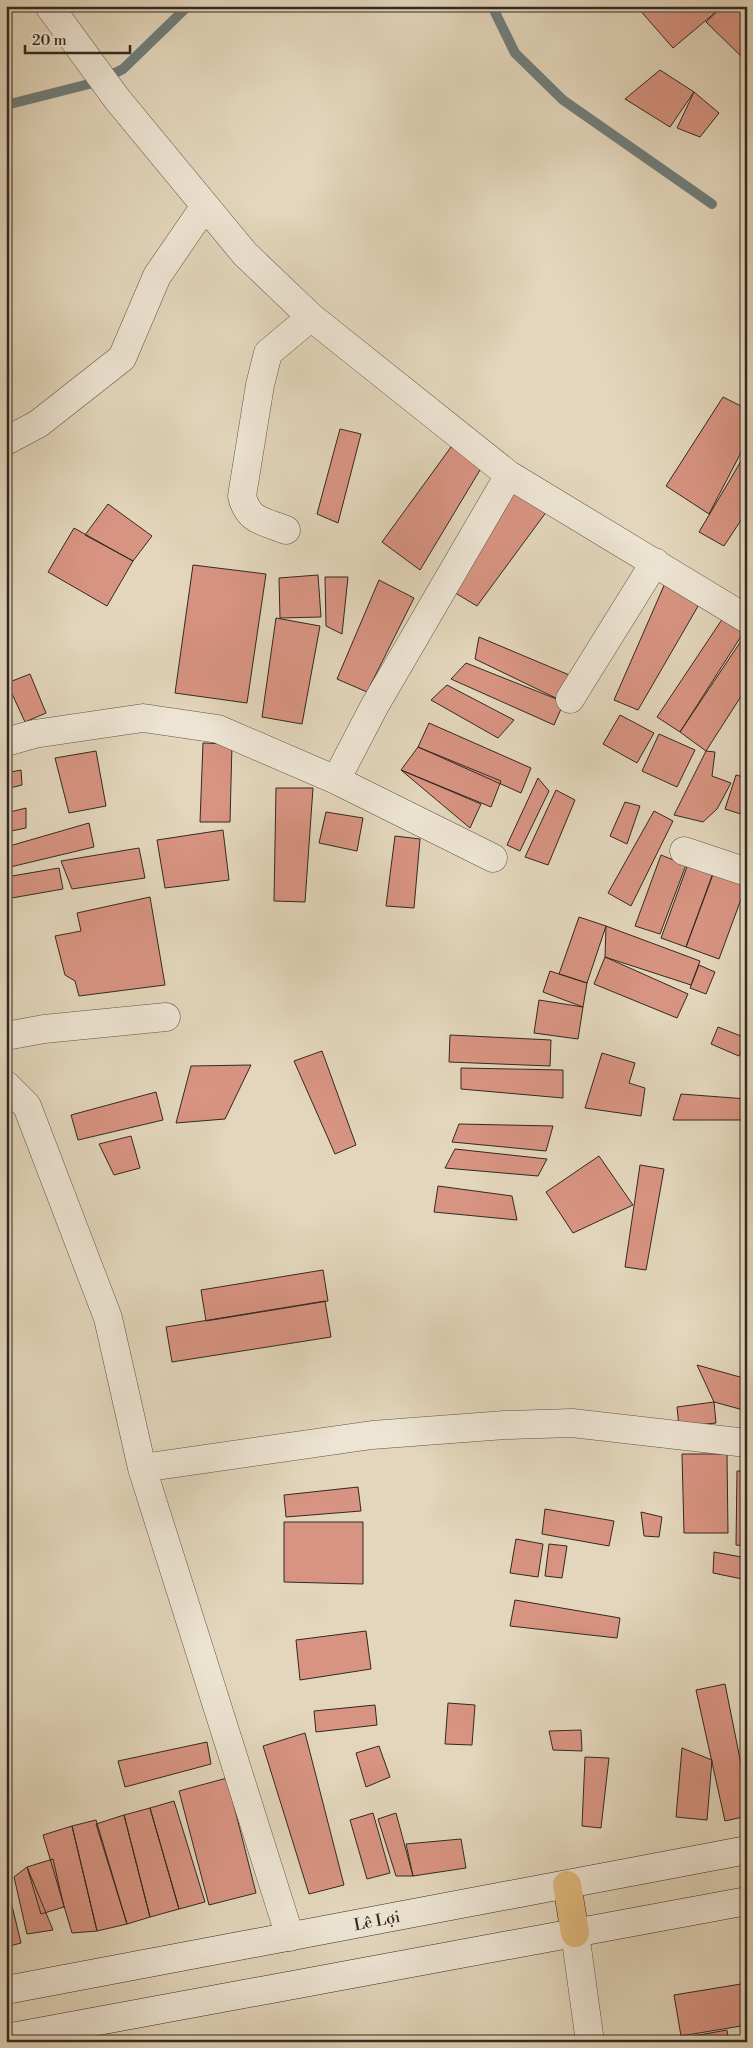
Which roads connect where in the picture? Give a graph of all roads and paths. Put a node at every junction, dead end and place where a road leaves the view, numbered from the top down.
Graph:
1 (49, 6) edge
2 (205, 206) junction
3 (311, 317) junction
4 (6, 441) edge
5 (509, 474) junction
6 (286, 530) dead end
7 (654, 562) junction
8 (747, 619) edge
9 (570, 699) dead end
10 (6, 742) edge
11 (336, 780) junction
12 (684, 851) dead end
13 (493, 858) dead end
14 (747, 872) edge
15 (166, 1017) dead end
16 (6, 1036) edge
17 (6, 1085) edge
18 (17, 1110) edge
19 (747, 1443) edge
20 (142, 1468) junction
21 (747, 1850) edge
22 (567, 1885) junction
23 (747, 1901) edge
24 (575, 1933) junction
25 (290, 1937) junction
26 (6, 1990) edge
27 (6, 2038) edge
28 (590, 2042) edge

1 - 2 street
2 - 3 street
2 - 4 street
3 - 5 street
3 - 6 street
5 - 7 street
5 - 11 street
7 - 8 street
7 - 9 street
10 - 11 street
11 - 13 street
12 - 14 street
15 - 16 street
17 - 18 street
18 - 20 street
19 - 20 street
20 - 25 street
21 - 22 street, Lê Lợi
22 - 24 main road
22 - 25 street, Lê Lợi
23 - 24 street
24 - 27 street
24 - 28 street
25 - 26 street, Lê Lợi

